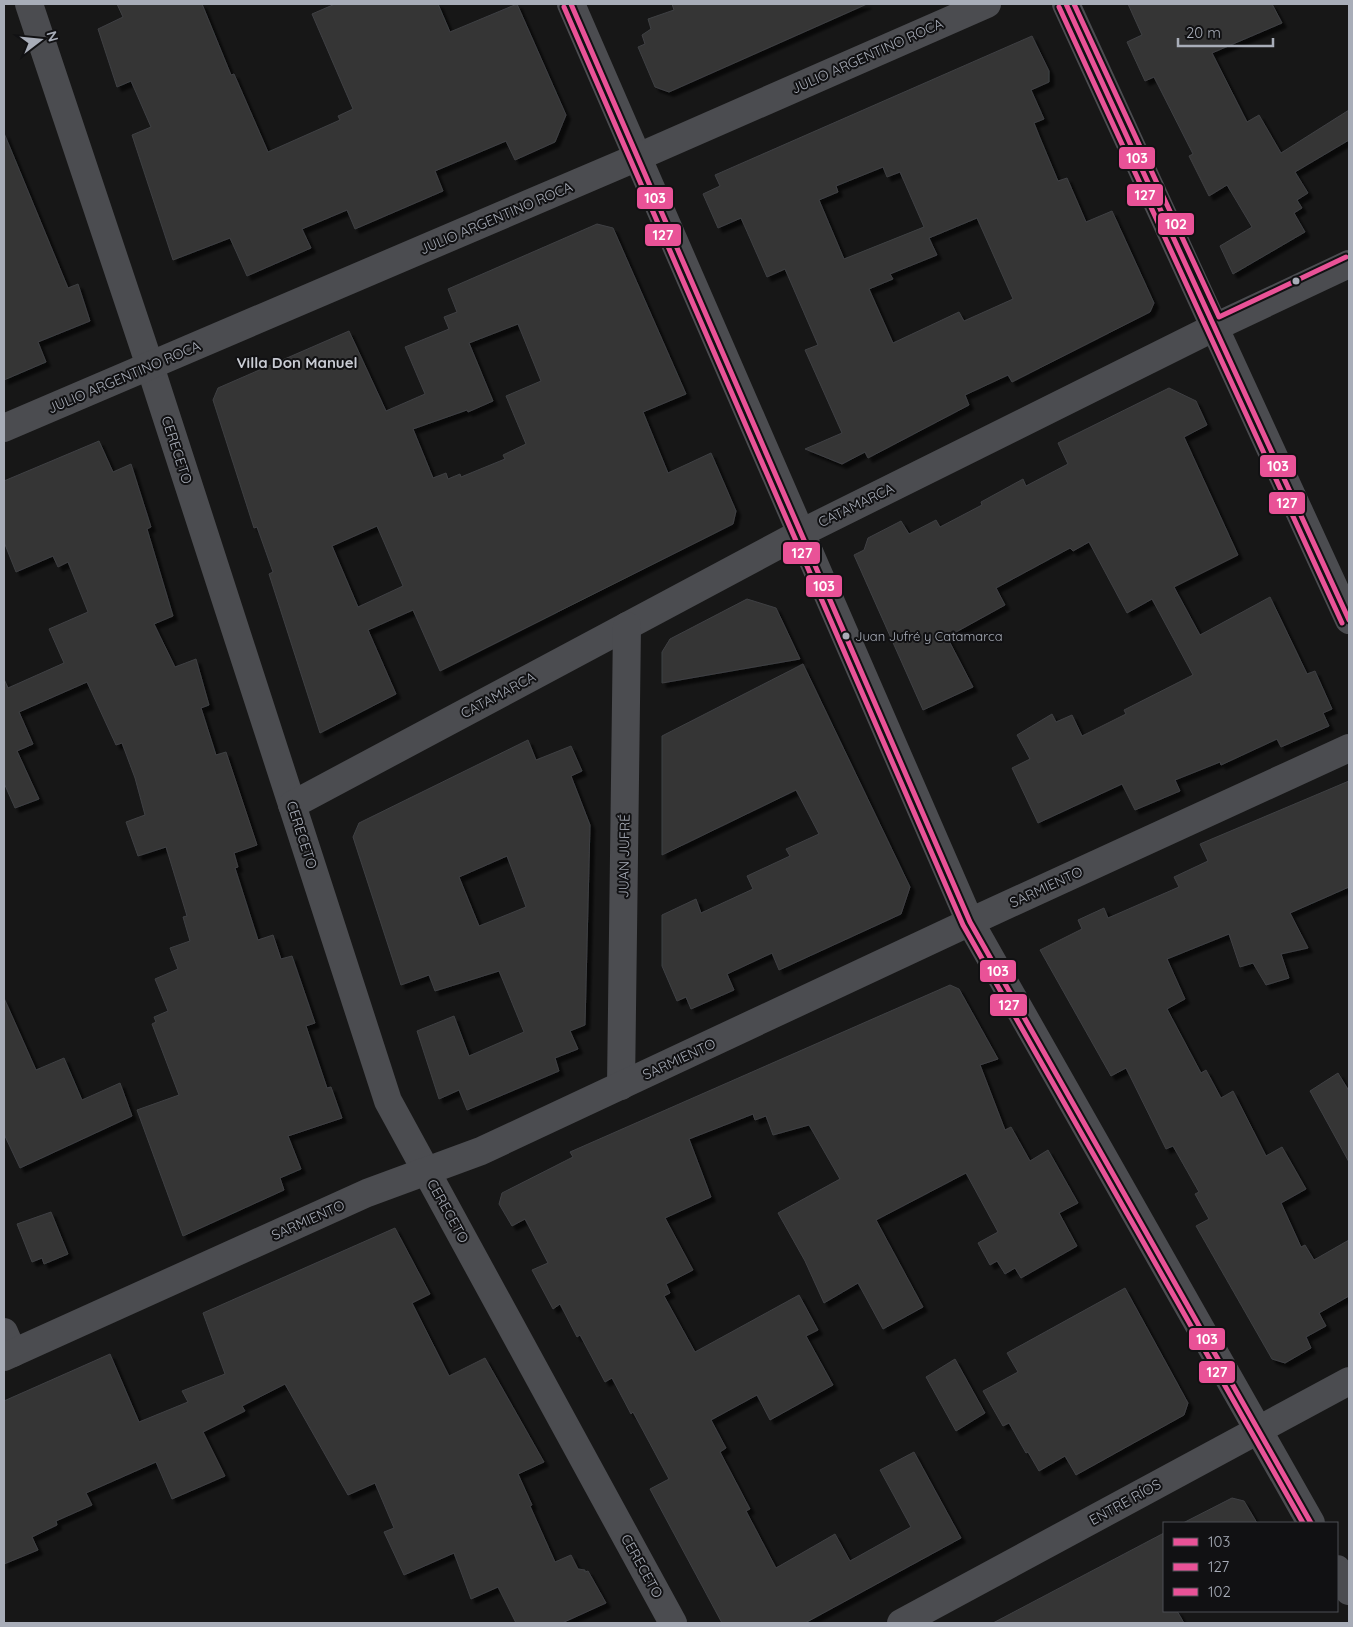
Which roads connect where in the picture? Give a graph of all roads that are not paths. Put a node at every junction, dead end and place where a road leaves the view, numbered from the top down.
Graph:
1 (29, 4) edge
2 (571, 4) edge
3 (987, 4) edge
4 (1066, 4) edge
5 (638, 157) junction
6 (1349, 264) edge
7 (1215, 327) junction
8 (150, 366) junction
9 (4, 428) edge
10 (801, 533) junction
11 (1349, 620) edge
12 (627, 626) junction
13 (1349, 748) edge
14 (292, 805) junction
15 (970, 922) junction
16 (621, 1086) junction
17 (426, 1171) junction
18 (7, 1347) edge
19 (1349, 1381) edge
20 (1258, 1429) junction
21 (1310, 1522) edge
22 (1338, 1571) edge
23 (1349, 1591) edge
24 (673, 1623) edge
25 (901, 1623) edge

1 - 8 street, CERECETO
2 - 5 street
3 - 5 street, JULIO ARGENTINO ROCA
4 - 7 street
5 - 8 street, JULIO ARGENTINO ROCA
5 - 10 street
6 - 7 street, CATAMARCA
7 - 10 street, CATAMARCA
7 - 11 street
8 - 9 street, JULIO ARGENTINO ROCA
8 - 14 street, CERECETO
10 - 12 street, CATAMARCA
10 - 15 street
12 - 14 street, CATAMARCA
12 - 16 street, JUAN JUFRÉ
13 - 15 street, SARMIENTO
14 - 17 street, CERECETO
15 - 16 street, SARMIENTO
15 - 20 street
16 - 17 street, SARMIENTO
17 - 18 street, SARMIENTO
17 - 24 street, CERECETO
19 - 20 street, ENTRE RÍOS
20 - 21 street
20 - 25 street, ENTRE RÍOS
22 - 23 street

